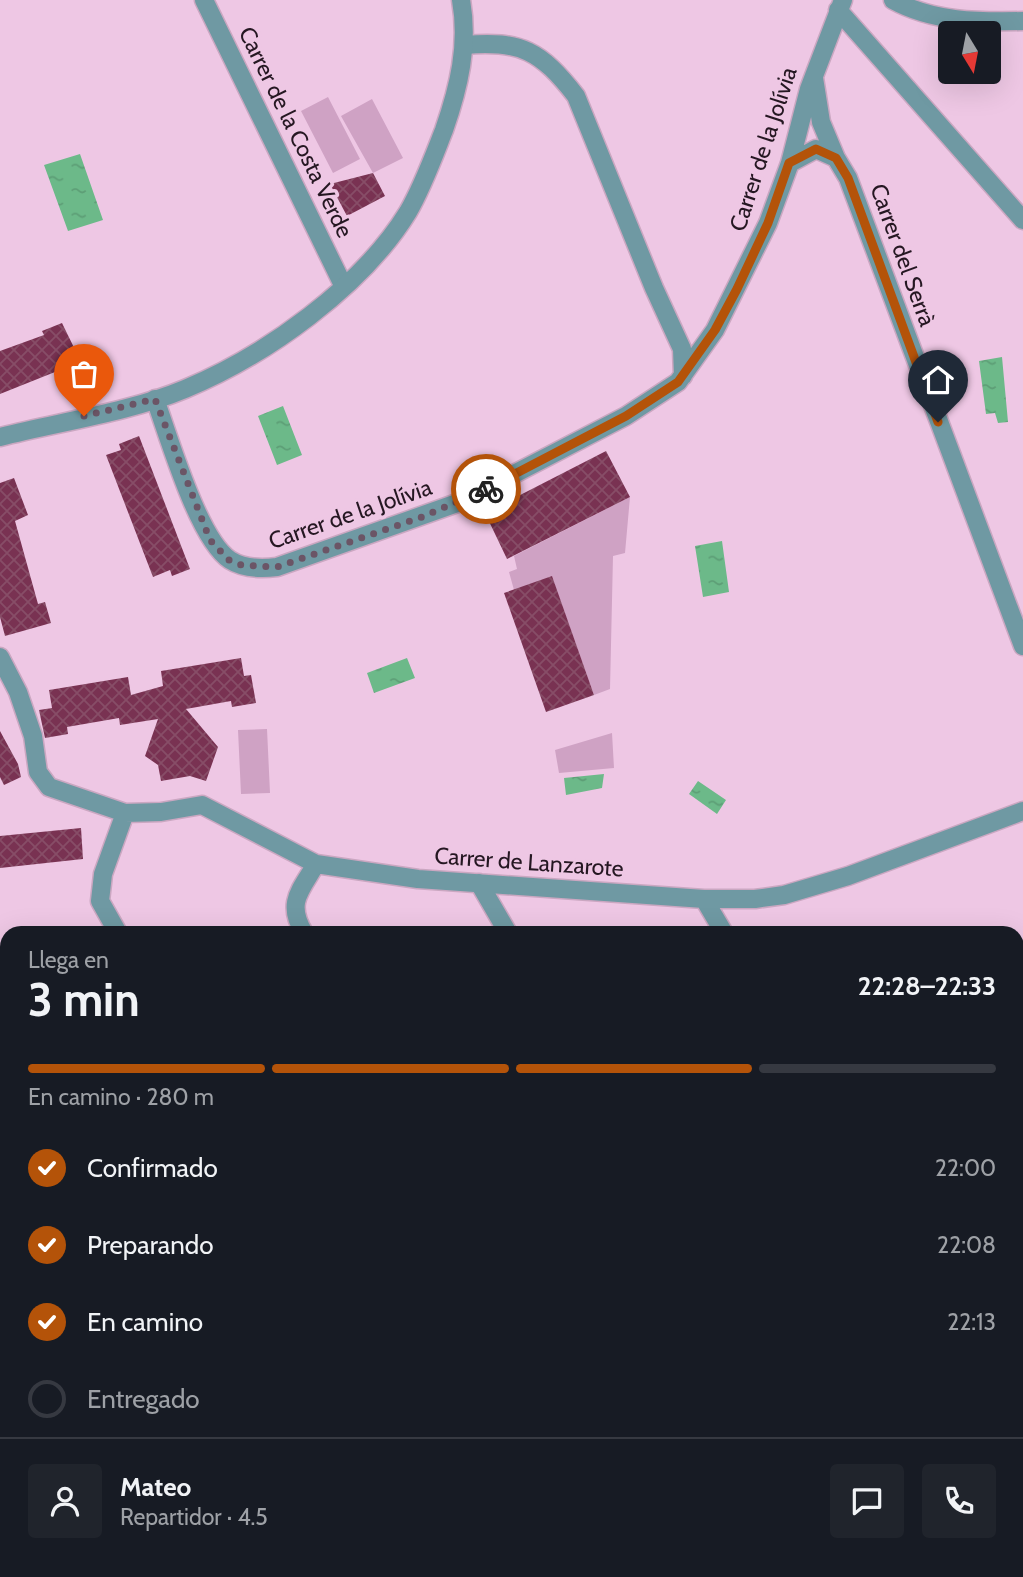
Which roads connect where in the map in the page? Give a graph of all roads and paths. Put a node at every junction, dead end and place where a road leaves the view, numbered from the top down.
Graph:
1 (204, 0) edge
2 (461, 0) edge
3 (893, 0) edge
4 (841, 5) edge
5 (1023, 22) edge
6 (465, 45) junction
7 (814, 75) junction
8 (836, 158) junction
9 (789, 163) junction
10 (1023, 220) edge
11 (344, 285) junction
12 (674, 328) junction
13 (715, 330) junction
14 (683, 376) junction
15 (155, 399) junction
16 (0, 437) edge
17 (1023, 646) edge
18 (0, 657) edge
19 (1023, 811) edge
20 (125, 813) junction
21 (316, 864) junction
22 (479, 883) junction
23 (704, 899) junction
24 (114, 926) edge
25 (300, 926) edge
26 (504, 926) edge
27 (720, 926) edge

1 - 11 street, Carrer de la Costa Verde
2 - 6 street
3 - 5 street
4 - 7 street, Carrer de la Jolívia
4 - 10 street
6 - 11 street
6 - 12 street
7 - 8 street, Carrer del Serrà
7 - 9 street, Carrer de la Jolívia
8 - 9 street
8 - 17 street, Carrer del Serrà
9 - 13 street, Carrer de la Jolívia
11 - 15 street
12 - 13 street
12 - 14 street
13 - 14 street, Carrer de la Jolívia
14 - 15 street, Carrer de la Jolívia
15 - 16 street
18 - 20 street
19 - 23 street, Carrer de Lanzarote
20 - 21 street, Carrer de Lanzarote
20 - 24 street
21 - 22 street, Carrer de Lanzarote
21 - 25 street
22 - 23 street, Carrer de Lanzarote
22 - 26 street
23 - 27 street

